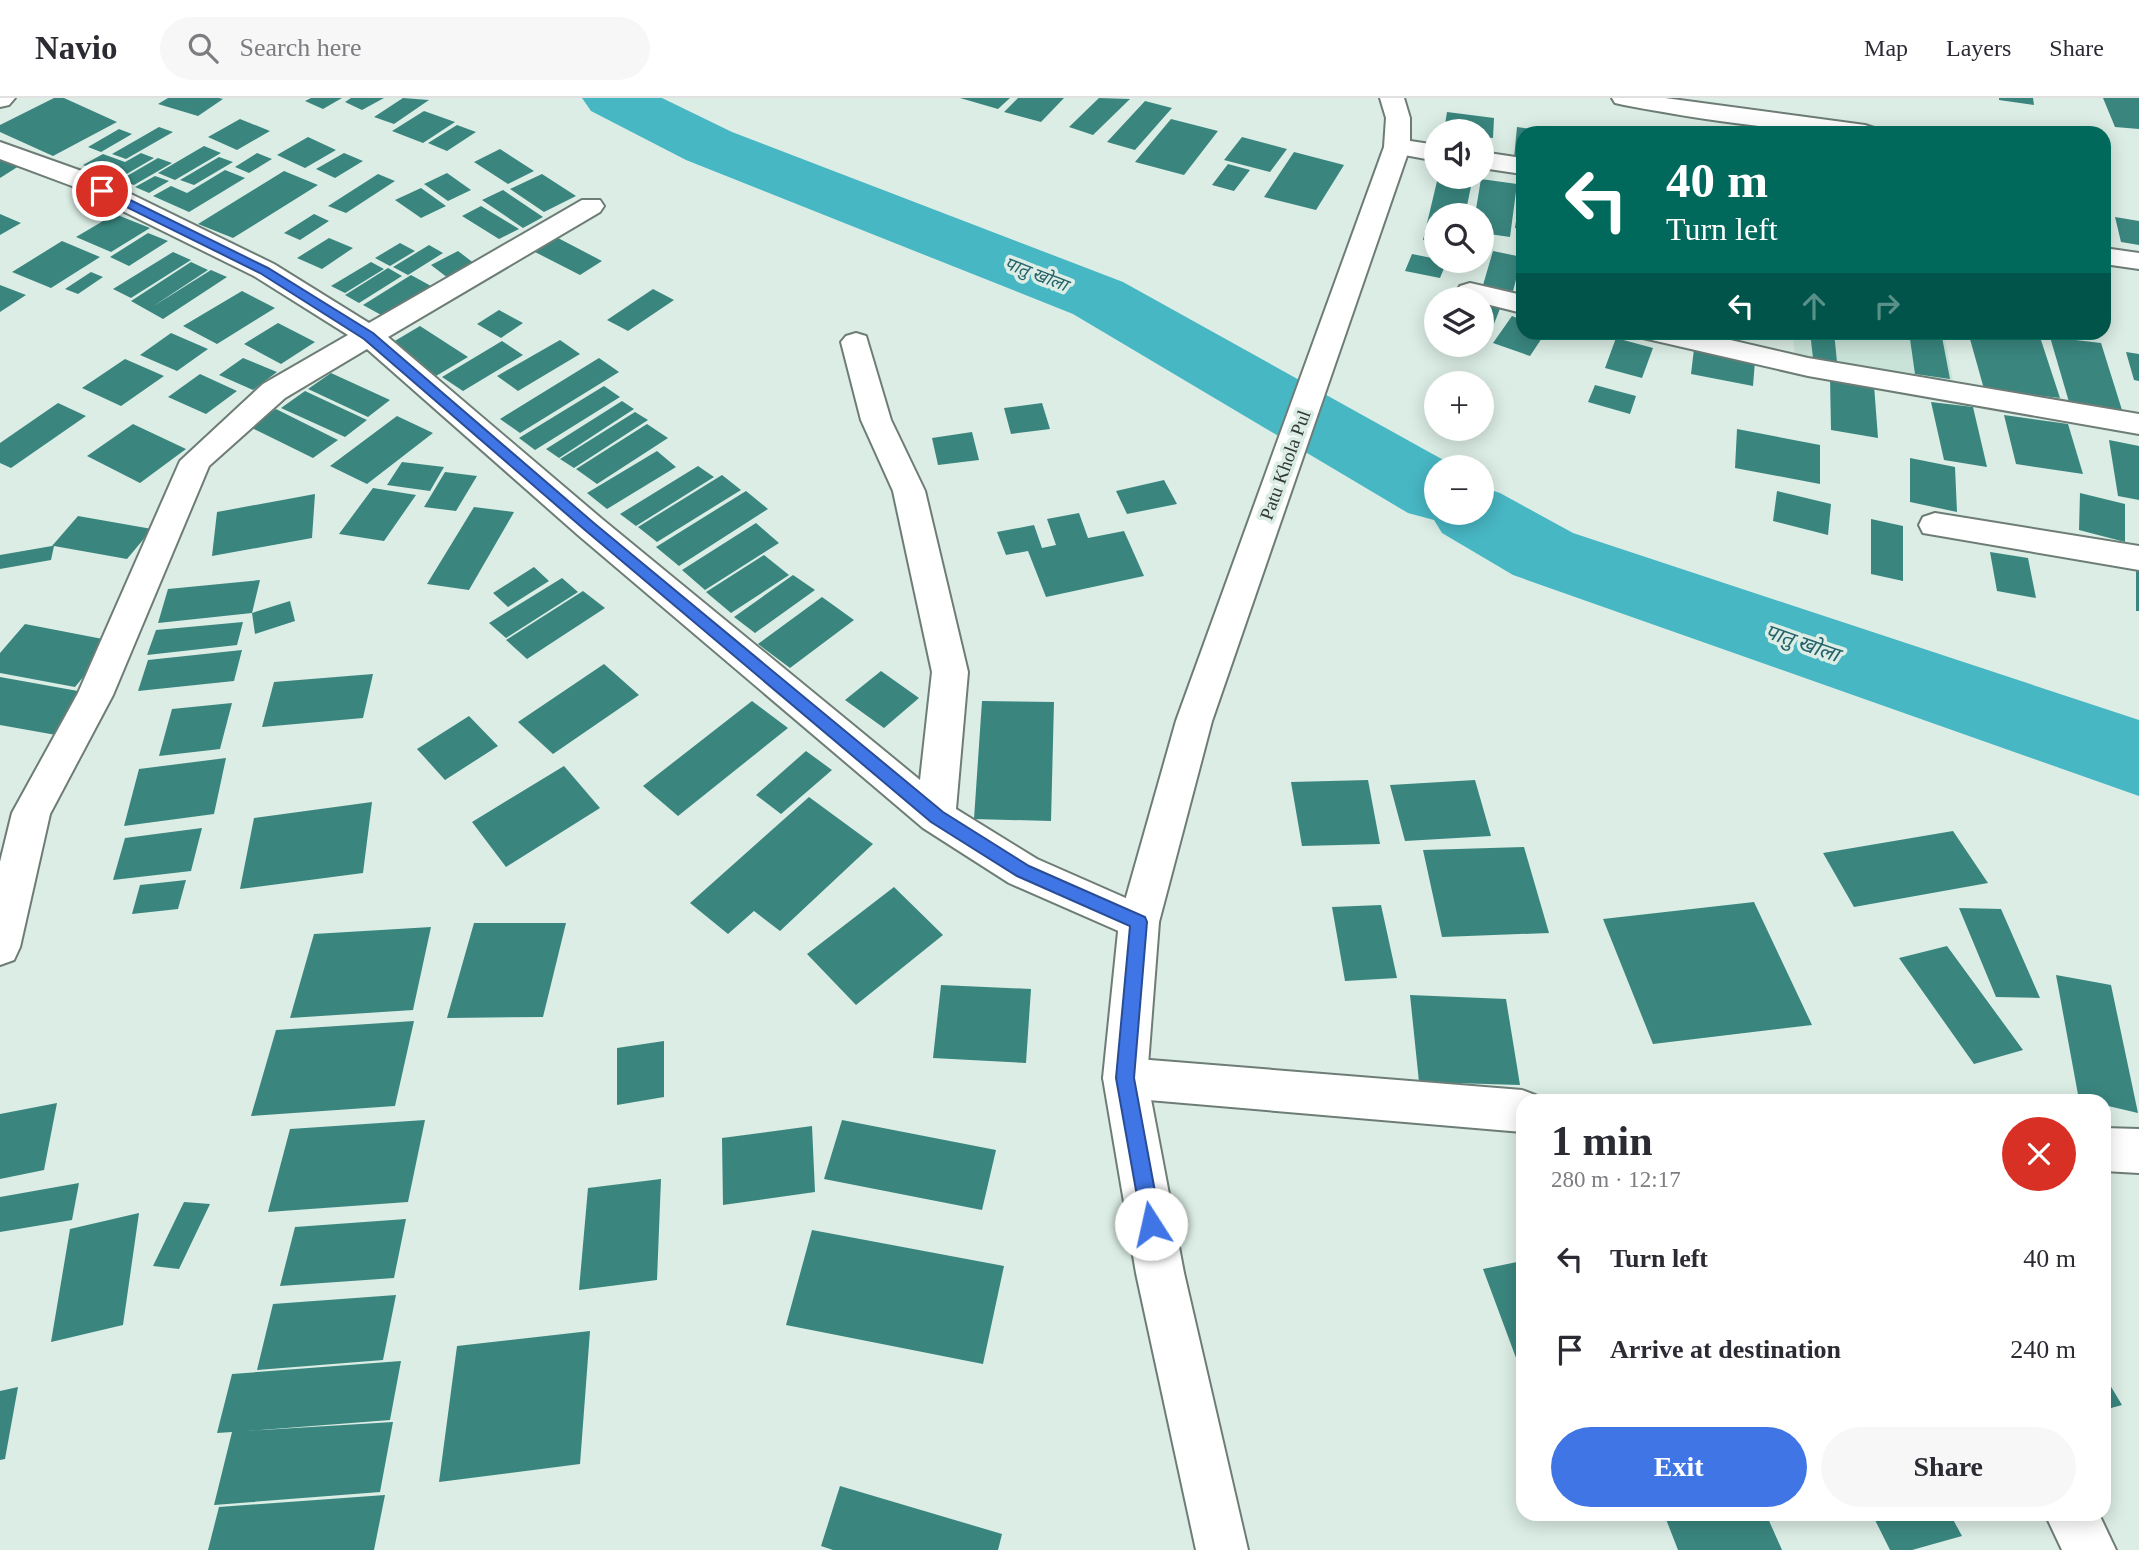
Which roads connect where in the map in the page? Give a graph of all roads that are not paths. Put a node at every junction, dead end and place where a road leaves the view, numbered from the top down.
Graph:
1 (1392, 98) edge
2 (1624, 98) edge
3 (1811, 126) edge
4 (1397, 147) junction
5 (0, 150) edge
6 (1424, 151) edge
7 (1494, 162) edge
8 (1516, 165) edge
9 (591, 206) dead end
10 (2111, 257) edge
11 (2139, 261) edge
12 (1494, 297) edge
13 (1516, 302) edge
14 (369, 336) junction
15 (1688, 340) edge
16 (856, 342) dead end
17 (2139, 424) edge
18 (1935, 525) dead end
19 (2139, 558) edge
20 (15, 816) edge
21 (937, 817) junction
22 (1139, 922) junction
23 (0, 947) edge
24 (1125, 1078) junction
25 (1516, 1111) edge
26 (2111, 1150) edge
27 (2139, 1151) edge
28 (2075, 1521) edge
29 (1223, 1550) edge
30 (2090, 1550) edge

1 - 4 street, Patu Khola Pul
2 - 3 street
4 - 6 street
4 - 22 street, Patu Khola Pul
5 - 14 street
7 - 8 street
9 - 14 street
10 - 11 street
12 - 13 street
14 - 20 street
14 - 21 street
15 - 17 street
16 - 21 street
18 - 19 street
20 - 23 street
21 - 22 street
22 - 24 street, Patu Khola Pul
24 - 25 street
24 - 29 street, Patu Khola Pul
26 - 27 street
28 - 30 street

